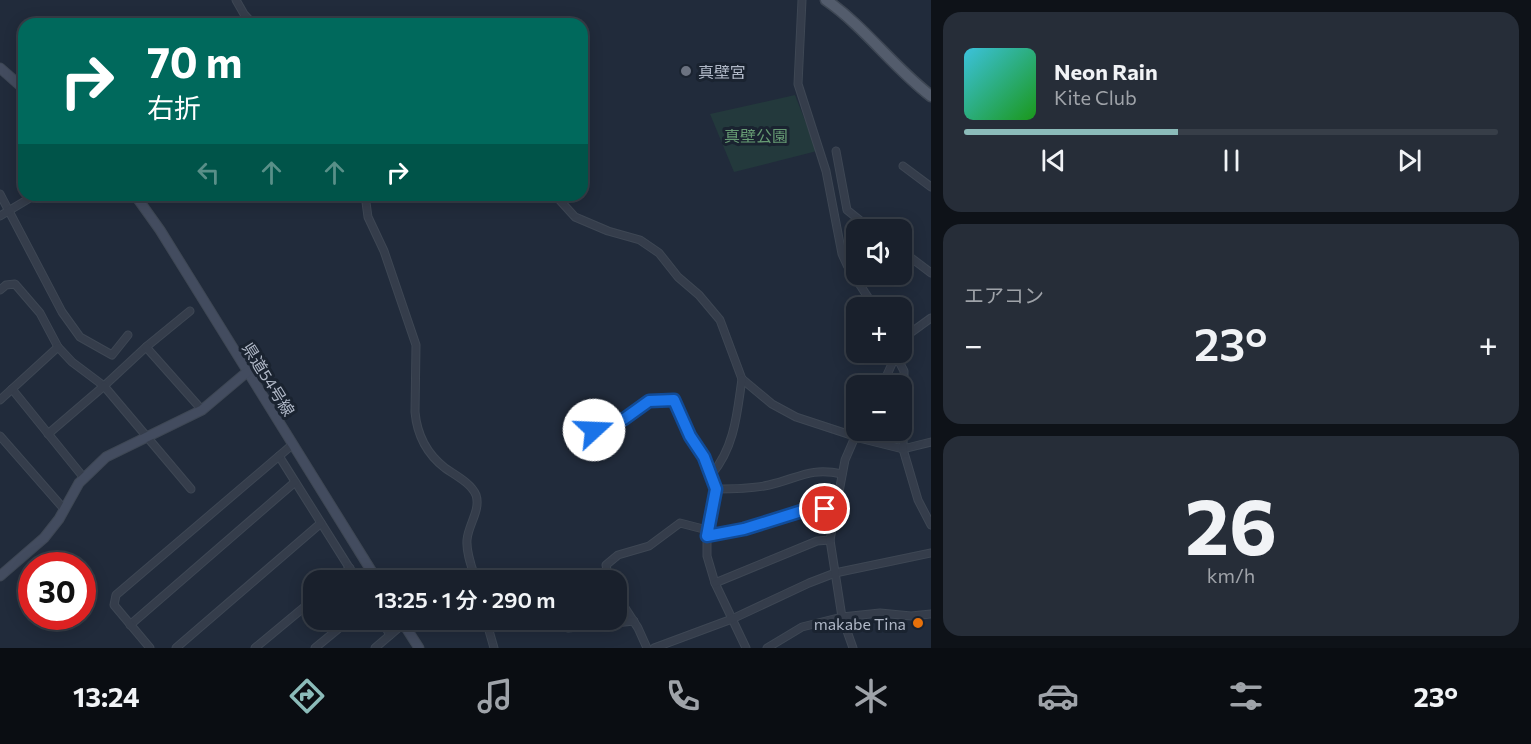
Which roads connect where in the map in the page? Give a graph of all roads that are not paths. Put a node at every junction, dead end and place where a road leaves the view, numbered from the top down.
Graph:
1 (236, 0) edge
2 (802, 0) edge
3 (826, 0) edge
4 (248, 18) edge
5 (0, 68) edge
6 (18, 84) edge
7 (931, 96) edge
8 (836, 151) dead end
9 (903, 166) dead end
10 (931, 187) edge
11 (0, 194) edge
12 (24, 201) edge
13 (139, 201) edge
14 (366, 201) edge
15 (560, 201) edge
16 (9, 209) junction
17 (847, 210) junction
18 (835, 211) junction
19 (0, 216) edge
20 (858, 219) edge
21 (912, 259) edge
22 (931, 273) edge
23 (0, 290) edge
24 (868, 297) edge
25 (190, 311) dead end
26 (931, 318) edge
27 (912, 332) edge
28 (128, 335) dead end
29 (58, 347) junction
30 (146, 347) junction
31 (900, 363) edge
32 (247, 372) junction
33 (742, 379) junction
34 (104, 386) junction
35 (12, 389) junction
36 (0, 400) edge
37 (202, 410) junction
38 (594, 430) dead end
39 (846, 430) edge
40 (48, 434) junction
41 (0, 436) edge
42 (148, 437) junction
43 (853, 441) edge
44 (880, 441) edge
45 (931, 442) edge
46 (292, 445) junction
47 (903, 449) junction
48 (279, 456) junction
49 (712, 474) junction
50 (842, 474) junction
51 (84, 478) junction
52 (295, 482) junction
53 (191, 489) dead end
54 (716, 489) junction
55 (835, 508) junction
56 (64, 509) junction
57 (321, 523) junction
58 (931, 525) edge
59 (707, 533) junction
60 (830, 540) junction
61 (931, 553) edge
62 (350, 568) joint
63 (348, 570) edge
64 (370, 570) edge
65 (473, 570) edge
66 (607, 570) edge
67 (836, 573) junction
68 (0, 576) edge
69 (715, 583) junction
70 (303, 608) edge
71 (627, 610) edge
72 (931, 614) edge
73 (842, 617) junction
74 (732, 619) junction
75 (634, 621) junction
76 (627, 622) edge
77 (130, 625) junction
78 (337, 630) edge
79 (387, 630) edge
80 (395, 630) edge
81 (407, 630) edge
82 (489, 630) edge
83 (390, 635) junction
84 (150, 648) edge
85 (176, 648) edge
86 (255, 648) edge
87 (315, 648) edge
88 (375, 648) edge
89 (419, 648) edge
90 (494, 648) edge
91 (647, 648) edge
92 (654, 648) edge
93 (746, 648) edge
94 (768, 648) edge
95 (853, 648) edge

1 - 4 street
2 - 18 street
3 - 7 main road
5 - 6 main road
8 - 17 street
9 - 10 street
11 - 16 street
12 - 16 street
13 - 32 main road, 県道54号線
14 - 65 street
15 - 33 street
16 - 19 street
16 - 28 street
17 - 18 street
17 - 20 street
18 - 24 street
21 - 22 street
23 - 29 street
25 - 30 street
26 - 27 street
29 - 34 street
29 - 35 street
30 - 34 street
30 - 37 street
31 - 47 street
32 - 37 main road
32 - 46 main road, 県道54号線
33 - 39 street
33 - 49 street
34 - 40 street
34 - 42 street
35 - 36 street
35 - 40 street
37 - 42 main road
38 - 49 street
40 - 51 street
41 - 56 street
42 - 51 main road
42 - 53 street
43 - 50 street
44 - 47 street
45 - 47 street
46 - 48 street
46 - 64 main road, 県道54号線
47 - 58 street
48 - 52 street
48 - 77 street
49 - 54 street
50 - 54 street
50 - 55 street
51 - 56 main road
52 - 57 street
52 - 77 street
54 - 59 street
55 - 59 street
55 - 60 street
56 - 68 main road
57 - 62 street
57 - 85 street
59 - 66 street
59 - 69 street
60 - 67 street
60 - 69 street
61 - 67 street
62 - 63 street
67 - 73 street
67 - 74 street
69 - 74 street
70 - 86 street
71 - 75 street
72 - 73 street
73 - 94 street
73 - 95 street
74 - 92 street
74 - 93 street
75 - 76 street
75 - 91 street
77 - 84 street
78 - 87 street
79 - 83 street
80 - 83 street
81 - 89 main road
82 - 90 street
83 - 88 street

